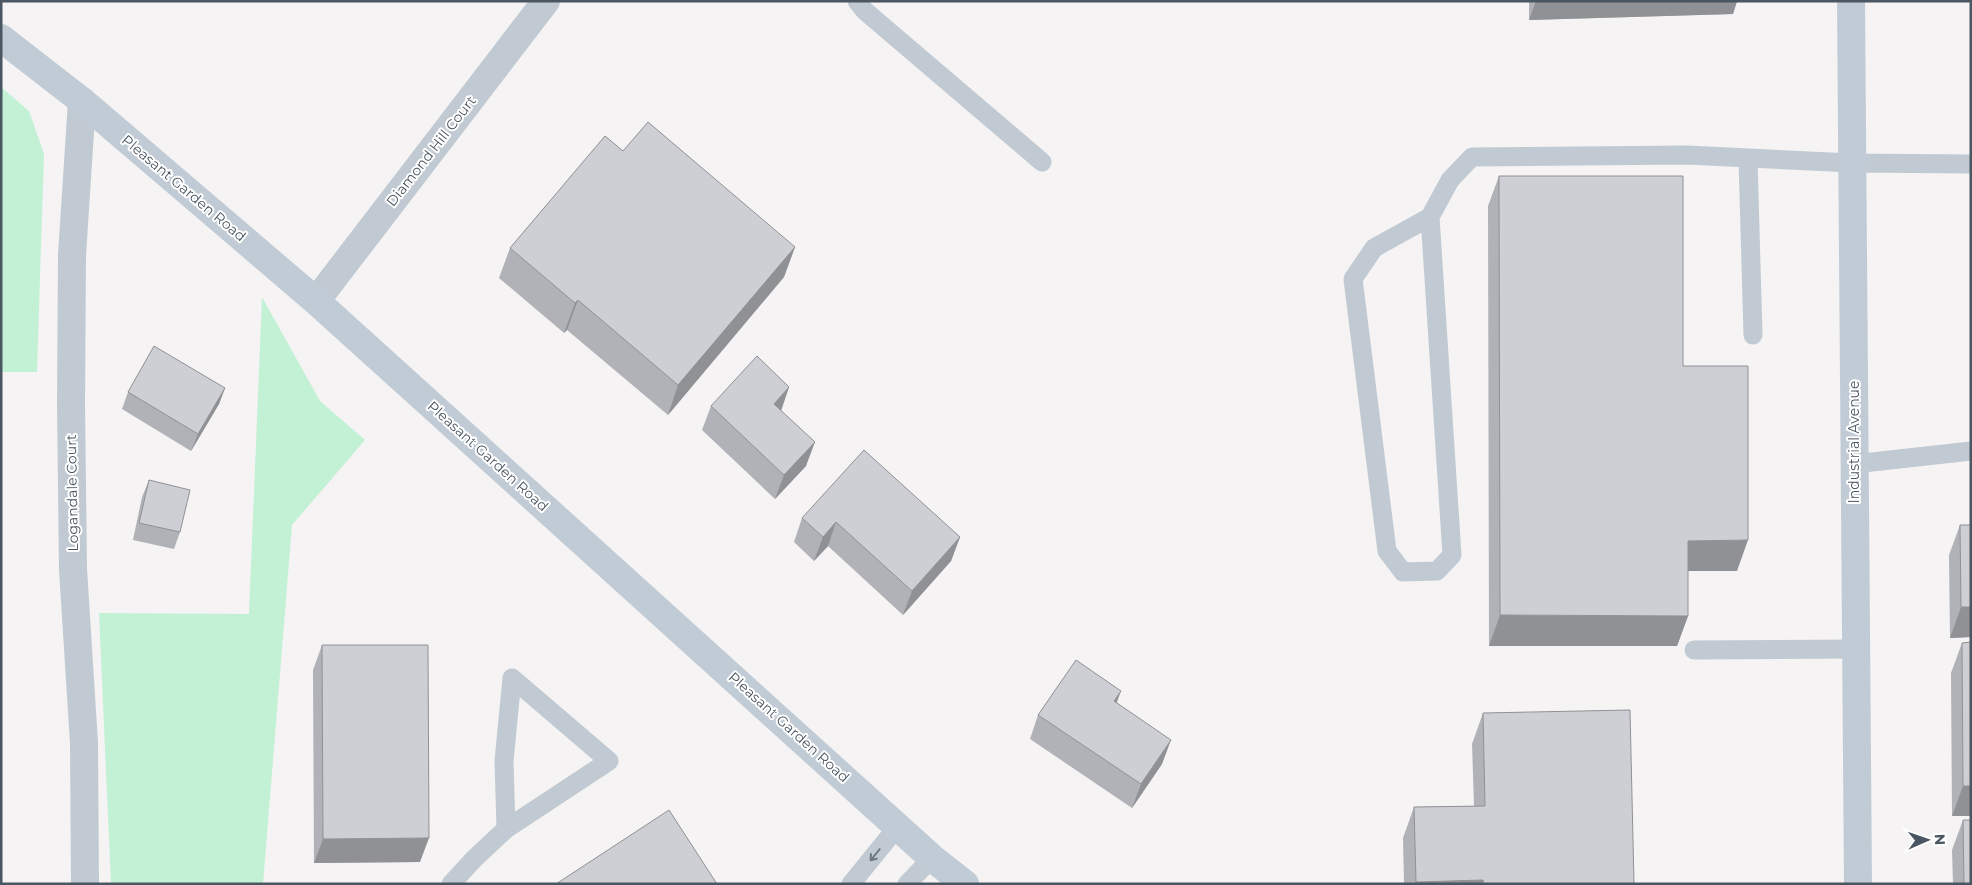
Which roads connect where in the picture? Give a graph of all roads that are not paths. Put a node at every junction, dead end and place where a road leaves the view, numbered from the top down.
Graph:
1 (546, 1) edge
2 (857, 1) edge
3 (1851, 1) edge
4 (1, 38) edge
5 (82, 101) junction
6 (1748, 158) junction
7 (1042, 162) dead end
8 (1852, 164) junction
9 (1971, 164) edge
10 (1430, 216) junction
11 (316, 300) junction
12 (1753, 335) dead end
13 (1971, 451) edge
14 (1854, 464) junction
15 (1856, 648) junction
16 (1694, 650) dead end
17 (898, 826) junction
18 (506, 829) junction
19 (932, 858) junction
20 (85, 884) edge
21 (451, 884) edge
22 (852, 884) edge
23 (907, 884) edge
24 (965, 884) edge
25 (1858, 884) edge

1 - 11 street, Diamond Hill Court
2 - 7 lane
3 - 8 main road, Industrial Avenue
4 - 5 main road, Pleasant Garden Road
5 - 11 main road, Pleasant Garden Road
5 - 20 street, Logandale Court
6 - 8 lane
6 - 10 lane
6 - 12 lane
8 - 9 lane
8 - 14 main road, Industrial Avenue
10 - 10 lane
11 - 17 main road, Pleasant Garden Road
13 - 14 lane
14 - 15 main road, Industrial Avenue
15 - 16 lane
15 - 25 main road, Industrial Avenue
17 - 19 main road, Pleasant Garden Road
17 -> 22 lane
18 - 18 lane
18 - 21 lane
19 - 23 lane
19 - 24 main road, Pleasant Garden Road

